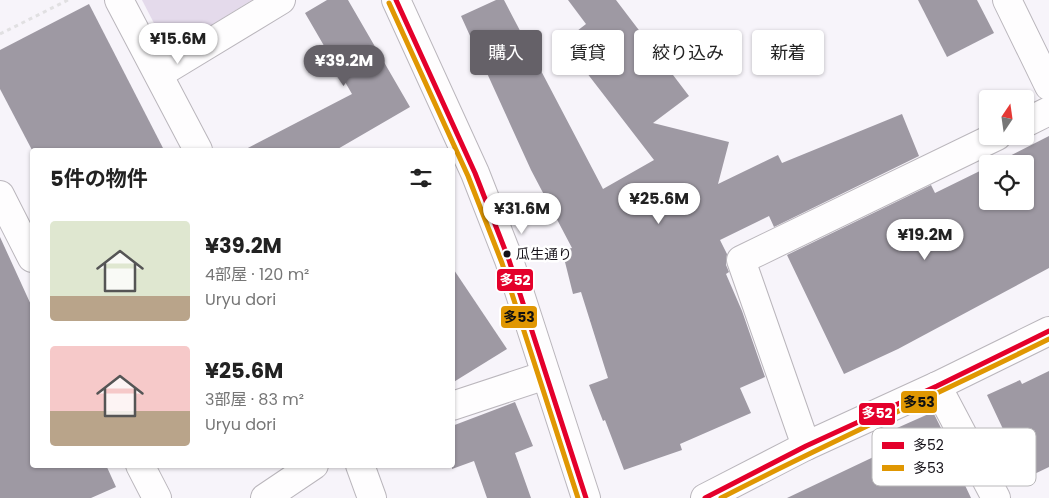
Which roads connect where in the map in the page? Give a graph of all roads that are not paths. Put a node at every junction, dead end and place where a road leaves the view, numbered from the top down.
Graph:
1 (119, 0) edge
2 (281, 0) edge
3 (1007, 0) edge
4 (398, 1) edge
5 (158, 74) junction
6 (1049, 86) edge
7 (1049, 111) edge
8 (1034, 118) edge
9 (979, 145) edge
10 (197, 148) edge
11 (0, 195) edge
12 (30, 254) edge
13 (1049, 331) edge
14 (546, 375) junction
15 (937, 386) junction
16 (455, 405) edge
17 (959, 428) edge
18 (806, 446) junction
19 (142, 468) edge
20 (310, 468) edge
21 (361, 468) edge
22 (990, 486) edge
23 (157, 498) edge
24 (265, 498) edge
25 (372, 498) edge
26 (586, 498) edge
27 (705, 498) edge
28 (996, 498) edge

1 - 5 street
2 - 5 street
3 - 6 street
4 - 14 street
5 - 10 street
7 - 8 street
9 - 18 street
11 - 12 street
13 - 15 street
14 - 16 street
14 - 26 street
15 - 17 street
15 - 18 street
18 - 27 street
19 - 23 street
20 - 24 street
21 - 25 street
22 - 28 street

